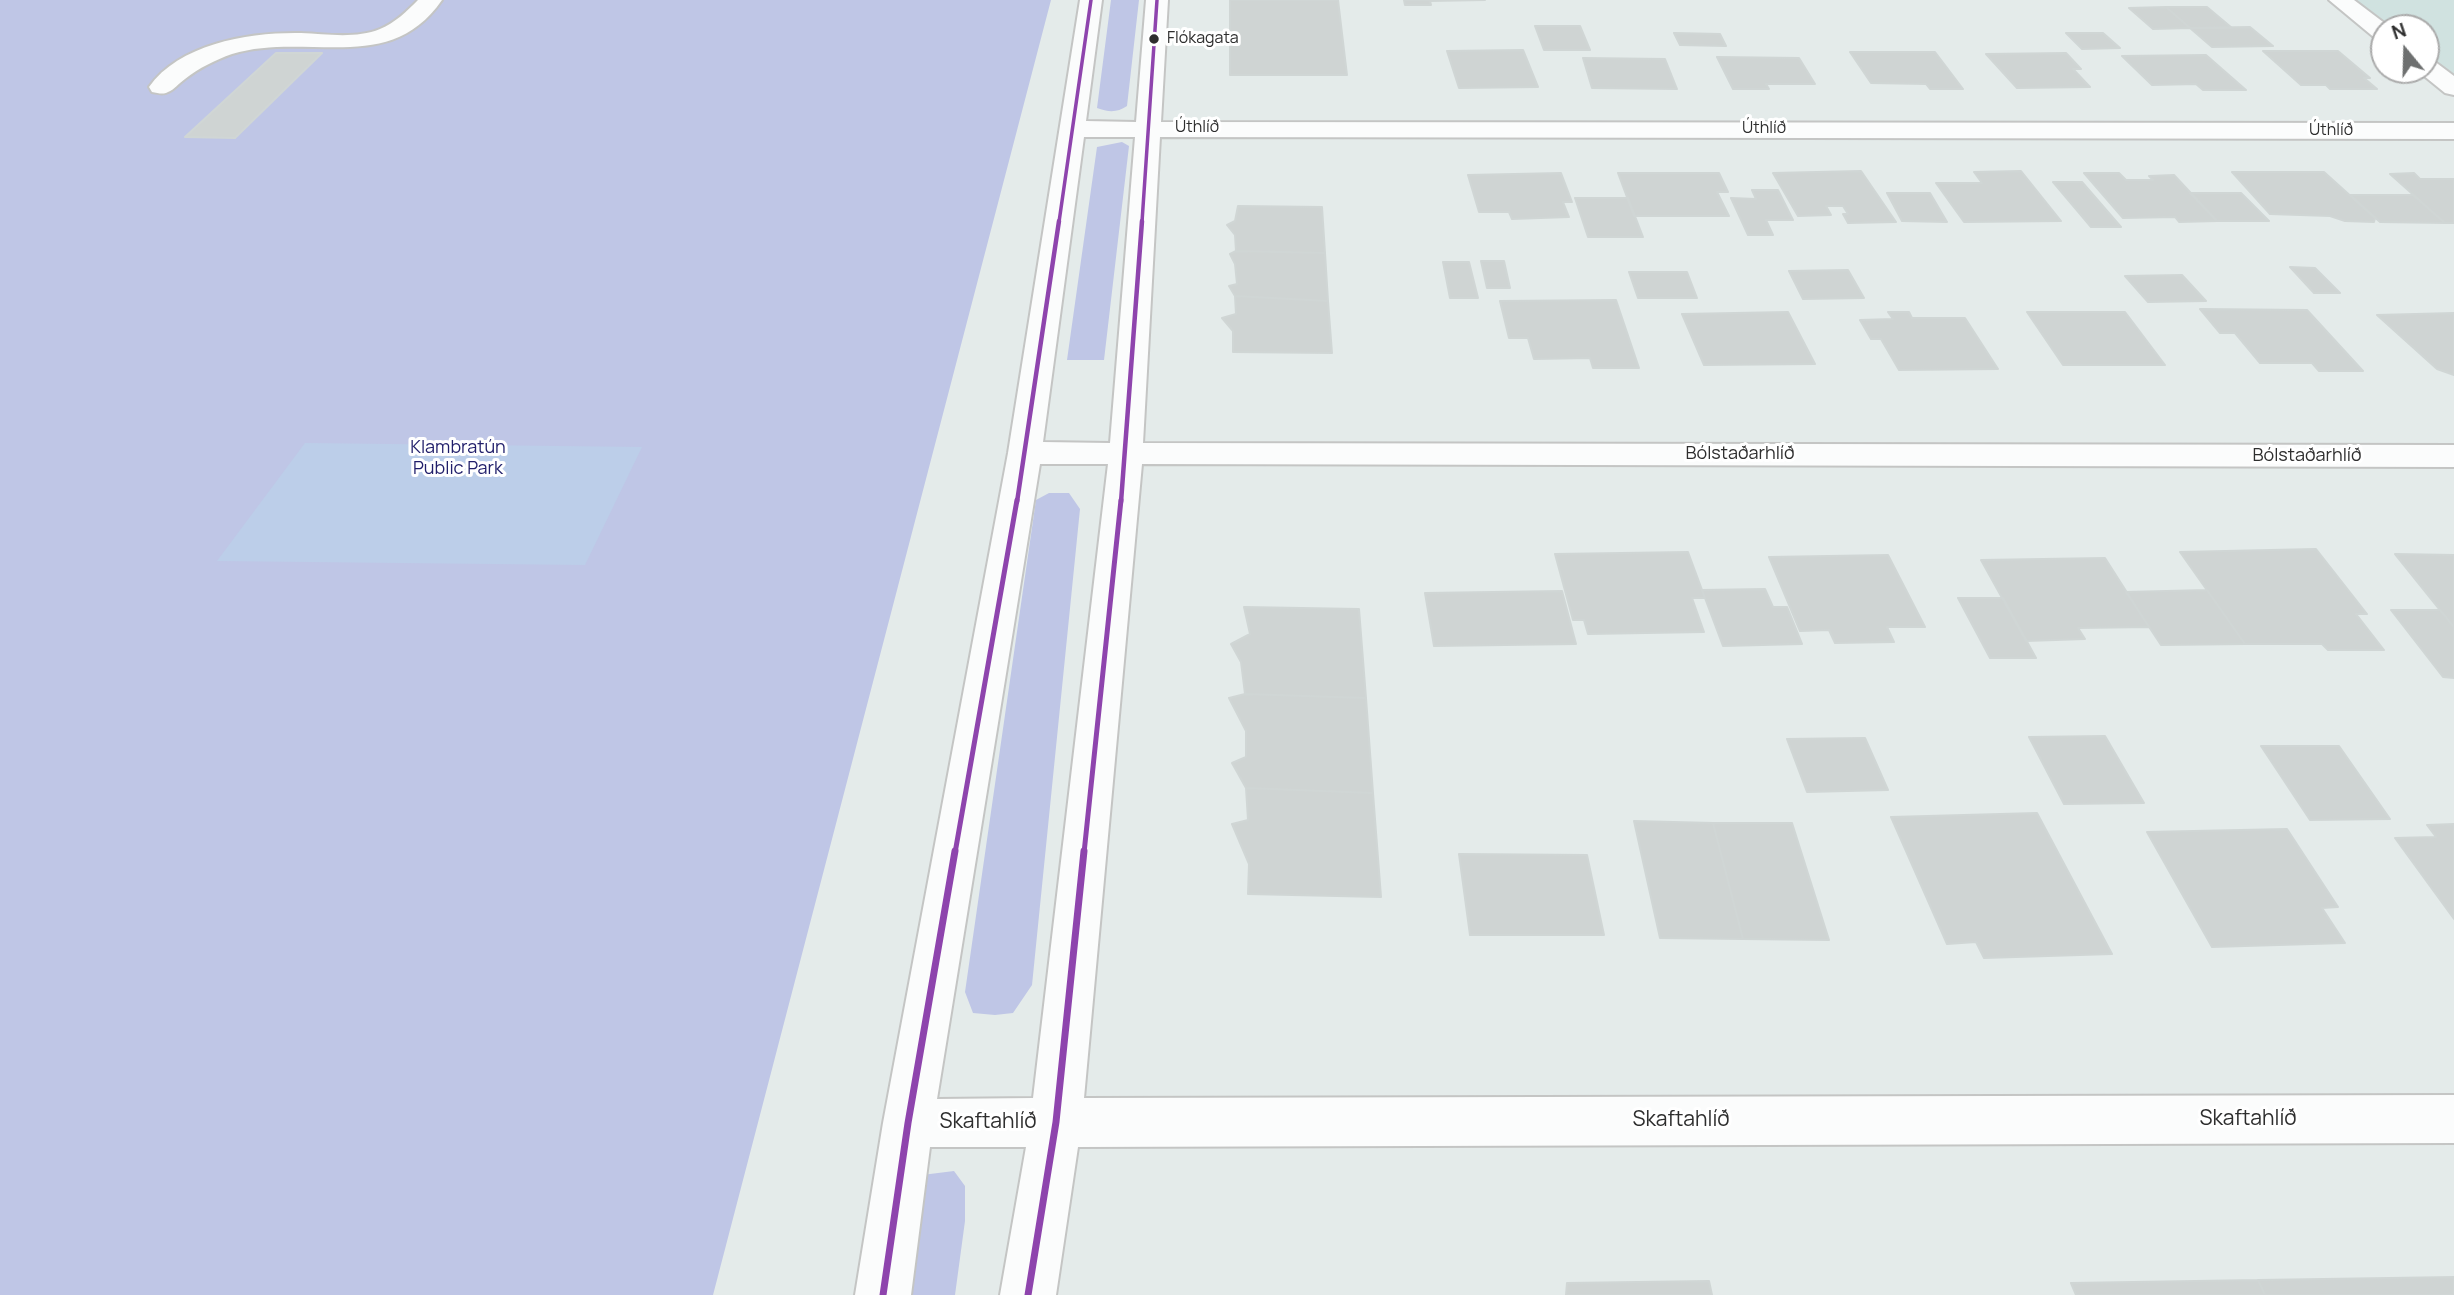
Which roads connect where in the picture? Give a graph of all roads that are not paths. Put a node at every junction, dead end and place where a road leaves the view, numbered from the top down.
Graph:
1 (431, 0) edge
2 (1091, 0) edge
3 (1157, 0) edge
4 (2340, 0) edge
5 (2370, 23) edge
6 (161, 87) dead end
7 (1147, 128) junction
8 (1074, 129) junction
9 (2454, 131) edge
10 (1025, 453) junction
11 (1126, 453) junction
12 (2454, 456) edge
13 (2454, 1119) edge
14 (1056, 1122) junction
15 (908, 1123) junction
16 (883, 1295) edge
17 (1028, 1295) edge

1 - 6 street
2 - 8 street
3 - 7 street
4 - 5 street
7 - 8 street, Úthlíð
7 - 9 street, Úthlíð
7 - 11 street
8 - 10 street
10 - 11 street, Bólstaðarhlíð
10 - 15 street
11 - 12 street, Bólstaðarhlíð
11 - 14 street
13 - 14 street, Skaftahlíð
14 - 15 street, Skaftahlíð
14 - 17 street
15 - 16 street

